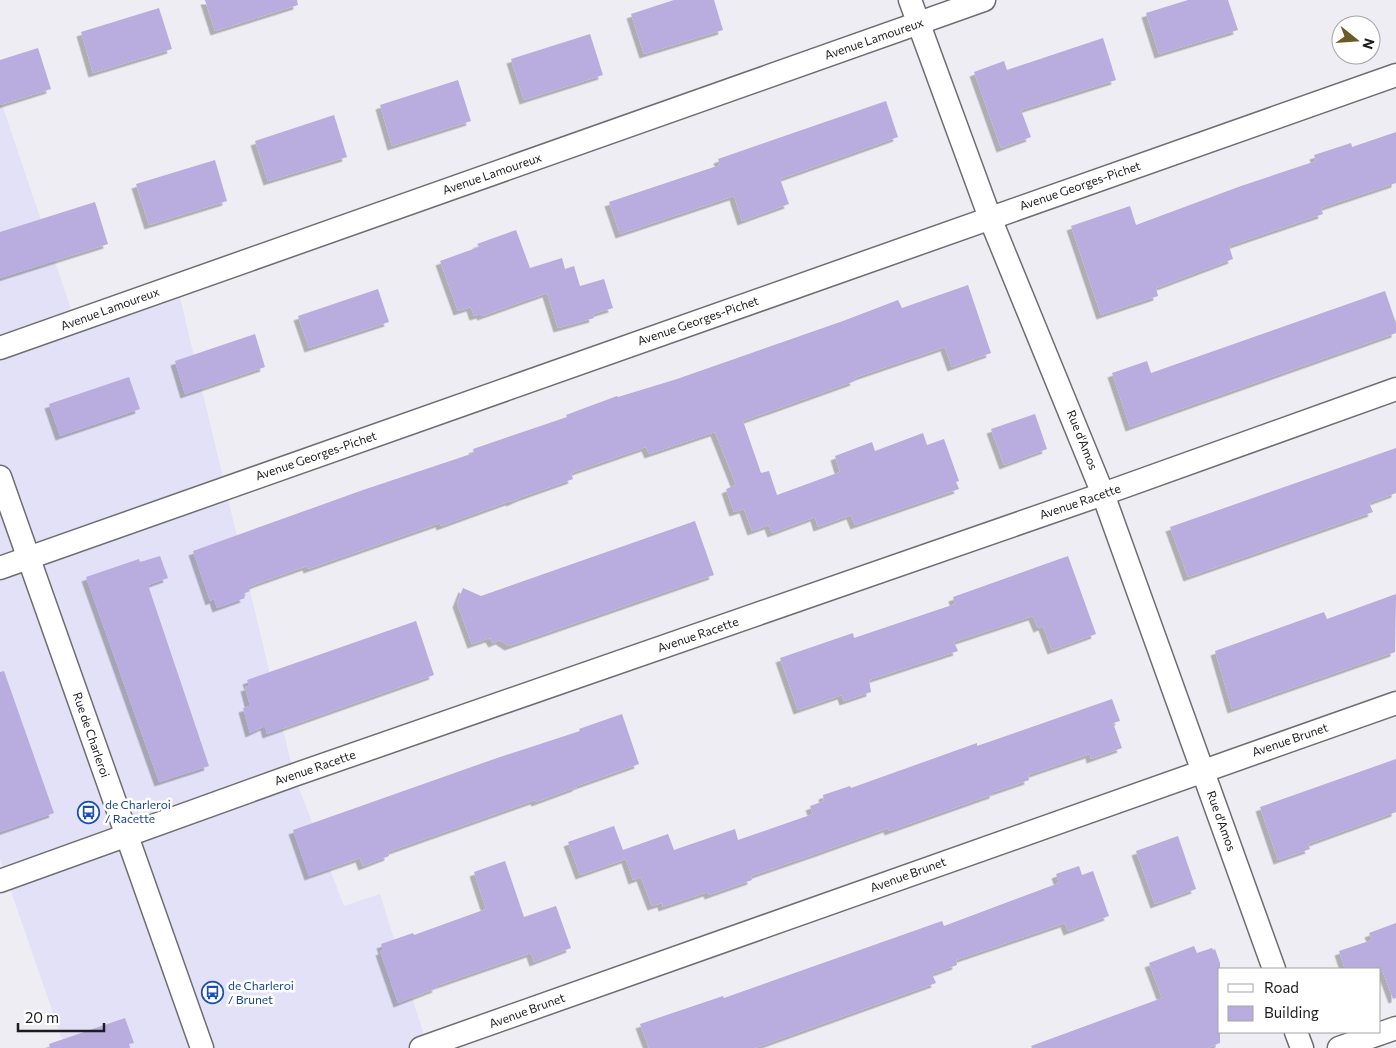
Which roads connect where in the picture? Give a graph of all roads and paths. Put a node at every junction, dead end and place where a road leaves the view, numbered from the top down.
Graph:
1 (910, 0) edge
2 (984, 0) edge
3 (917, 23) junction
4 (1396, 74) edge
5 (990, 218) junction
6 (0, 348) edge
7 (1396, 389) edge
8 (0, 478) edge
9 (1103, 494) junction
10 (29, 557) junction
11 (0, 568) edge
12 (1396, 703) edge
13 (1203, 771) junction
14 (126, 836) junction
15 (0, 881) edge
16 (1274, 968) edge
17 (1396, 1028) edge
18 (1296, 1033) edge
19 (202, 1048) edge
20 (421, 1048) edge
21 (1302, 1048) edge
22 (1339, 1048) edge

1 - 3 street, Rue d'Amos
2 - 3 street, Avenue Lamoureux
3 - 5 street, Rue d'Amos
3 - 6 street, Avenue Lamoureux
4 - 5 street, Avenue Georges-Pichet
5 - 9 street, Rue d'Amos
5 - 10 street, Avenue Georges-Pichet
7 - 9 street, Avenue Racette
8 - 10 street, Rue de Charleroi
9 - 13 street, Rue d'Amos
9 - 14 street, Avenue Racette
10 - 11 street, Avenue Georges-Pichet
10 - 14 street, Rue de Charleroi
12 - 13 street, Avenue Brunet
13 - 16 street, Rue d'Amos
13 - 20 street, Avenue Brunet
14 - 15 street, Avenue Racette
14 - 19 street, Rue de Charleroi
17 - 22 street
18 - 21 street

